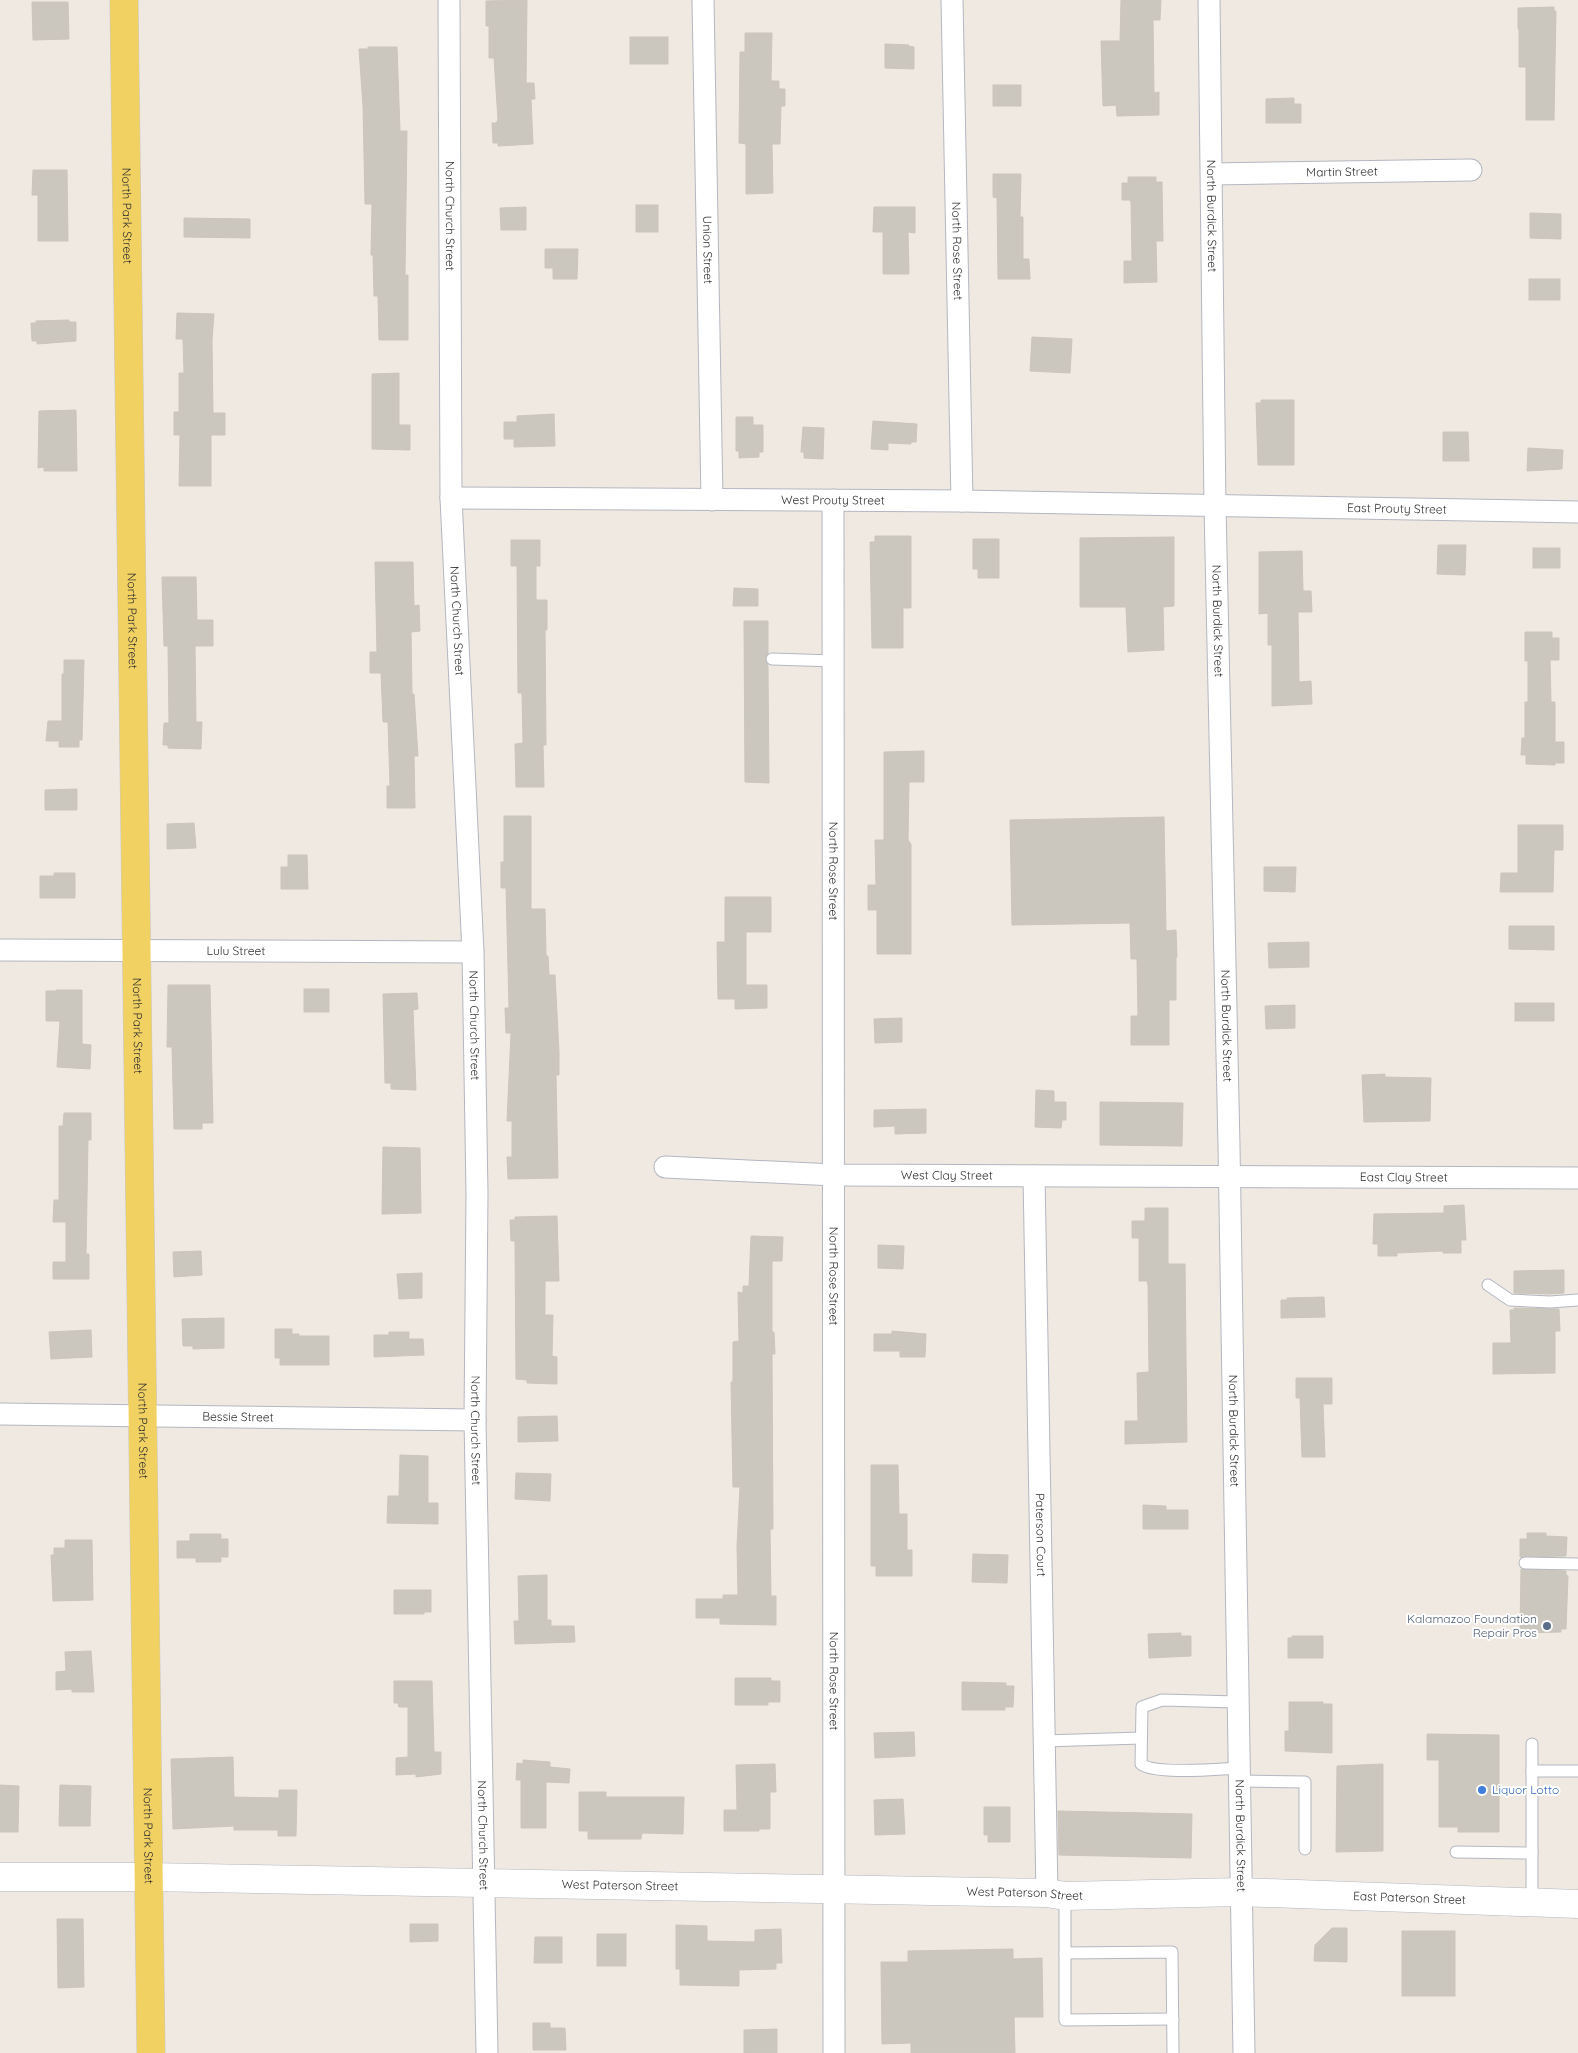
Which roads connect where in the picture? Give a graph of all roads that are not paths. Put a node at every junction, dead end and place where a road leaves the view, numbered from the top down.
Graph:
1 (124, 0) edge
2 (449, 0) edge
3 (703, 0) edge
4 (952, 0) edge
5 (1209, 0) edge
6 (1471, 170) dead end
7 (1212, 174) junction
8 (452, 498) junction
9 (712, 500) junction
10 (834, 500) junction
11 (962, 501) junction
12 (1215, 507) junction
13 (1578, 512) edge
14 (772, 659) dead end
15 (834, 661) junction
16 (0, 950) edge
17 (137, 951) junction
18 (473, 952) junction
19 (665, 1167) dead end
20 (834, 1174) junction
21 (1034, 1176) junction
22 (1230, 1176) junction
23 (1578, 1178) edge
24 (1488, 1284) dead end
25 (1578, 1300) edge
26 (0, 1414) edge
27 (142, 1417) junction
28 (475, 1420) junction
29 (1524, 1564) dead end
30 (1578, 1564) edge
31 (1238, 1702) junction
32 (1141, 1738) junction
33 (1044, 1741) junction
34 (1532, 1744) dead end
35 (1532, 1771) junction
36 (1578, 1771) edge
37 (1239, 1774) junction
38 (1305, 1849) dead end
39 (1456, 1852) dead end
40 (1532, 1853) junction
41 (0, 1877) edge
42 (148, 1878) junction
43 (484, 1883) junction
44 (834, 1890) junction
45 (1240, 1892) junction
46 (1056, 1894) junction
47 (1532, 1902) junction
48 (1578, 1904) edge
49 (1066, 1954) junction
50 (1173, 2019) junction
51 (151, 2053) edge
52 (488, 2053) edge
53 (834, 2053) edge
54 (1173, 2053) edge
55 (1244, 2053) edge

1 - 17 main road, North Park Street
2 - 8 street, North Church Street
3 - 9 street, Union Street
4 - 11 street, North Rose Street
5 - 7 street, North Burdick Street
6 - 7 street, Martin Street
7 - 12 street, North Burdick Street
8 - 9 street, West Prouty Street
8 - 18 street, North Church Street
9 - 10 street, West Prouty Street
10 - 11 street, West Prouty Street
10 - 15 street, North Rose Street
11 - 12 street, West Prouty Street
12 - 13 street, East Prouty Street
12 - 22 street, North Burdick Street
14 - 15 lane
15 - 20 street, North Rose Street
16 - 17 street, Lulu Street
17 - 18 street, Lulu Street
17 - 27 main road, North Park Street
18 - 28 street, North Church Street
19 - 20 street, West Clay Street
20 - 21 street, West Clay Street
20 - 44 street, North Rose Street
21 - 22 street, West Clay Street
21 - 33 street, Paterson Court
22 - 23 street, East Clay Street
22 - 31 street, North Burdick Street
24 - 25 lane
26 - 27 street, Bessie Street
27 - 28 street, Bessie Street
27 - 42 main road, North Park Street
28 - 43 street, North Church Street
29 - 30 lane
31 - 32 lane
31 - 37 street, North Burdick Street
32 - 33 lane
32 - 37 lane
33 - 46 street, Paterson Court
34 - 35 lane
35 - 36 lane
35 - 40 lane
37 - 38 lane
37 - 45 street, North Burdick Street
39 - 40 lane
40 - 47 lane
41 - 42 street, West Paterson Street
42 - 43 street, West Paterson Street
42 - 51 main road, North Park Street
43 - 44 street, West Paterson Street
43 - 52 street, North Church Street
44 - 46 street, West Paterson Street
44 - 53 street, North Rose Street
45 - 46 street, West Paterson Street
45 - 47 street, East Paterson Street
45 - 55 street, North Burdick Street
46 - 49 lane
47 - 48 street, East Paterson Street
49 - 50 lane
49 - 50 lane
50 - 54 lane

